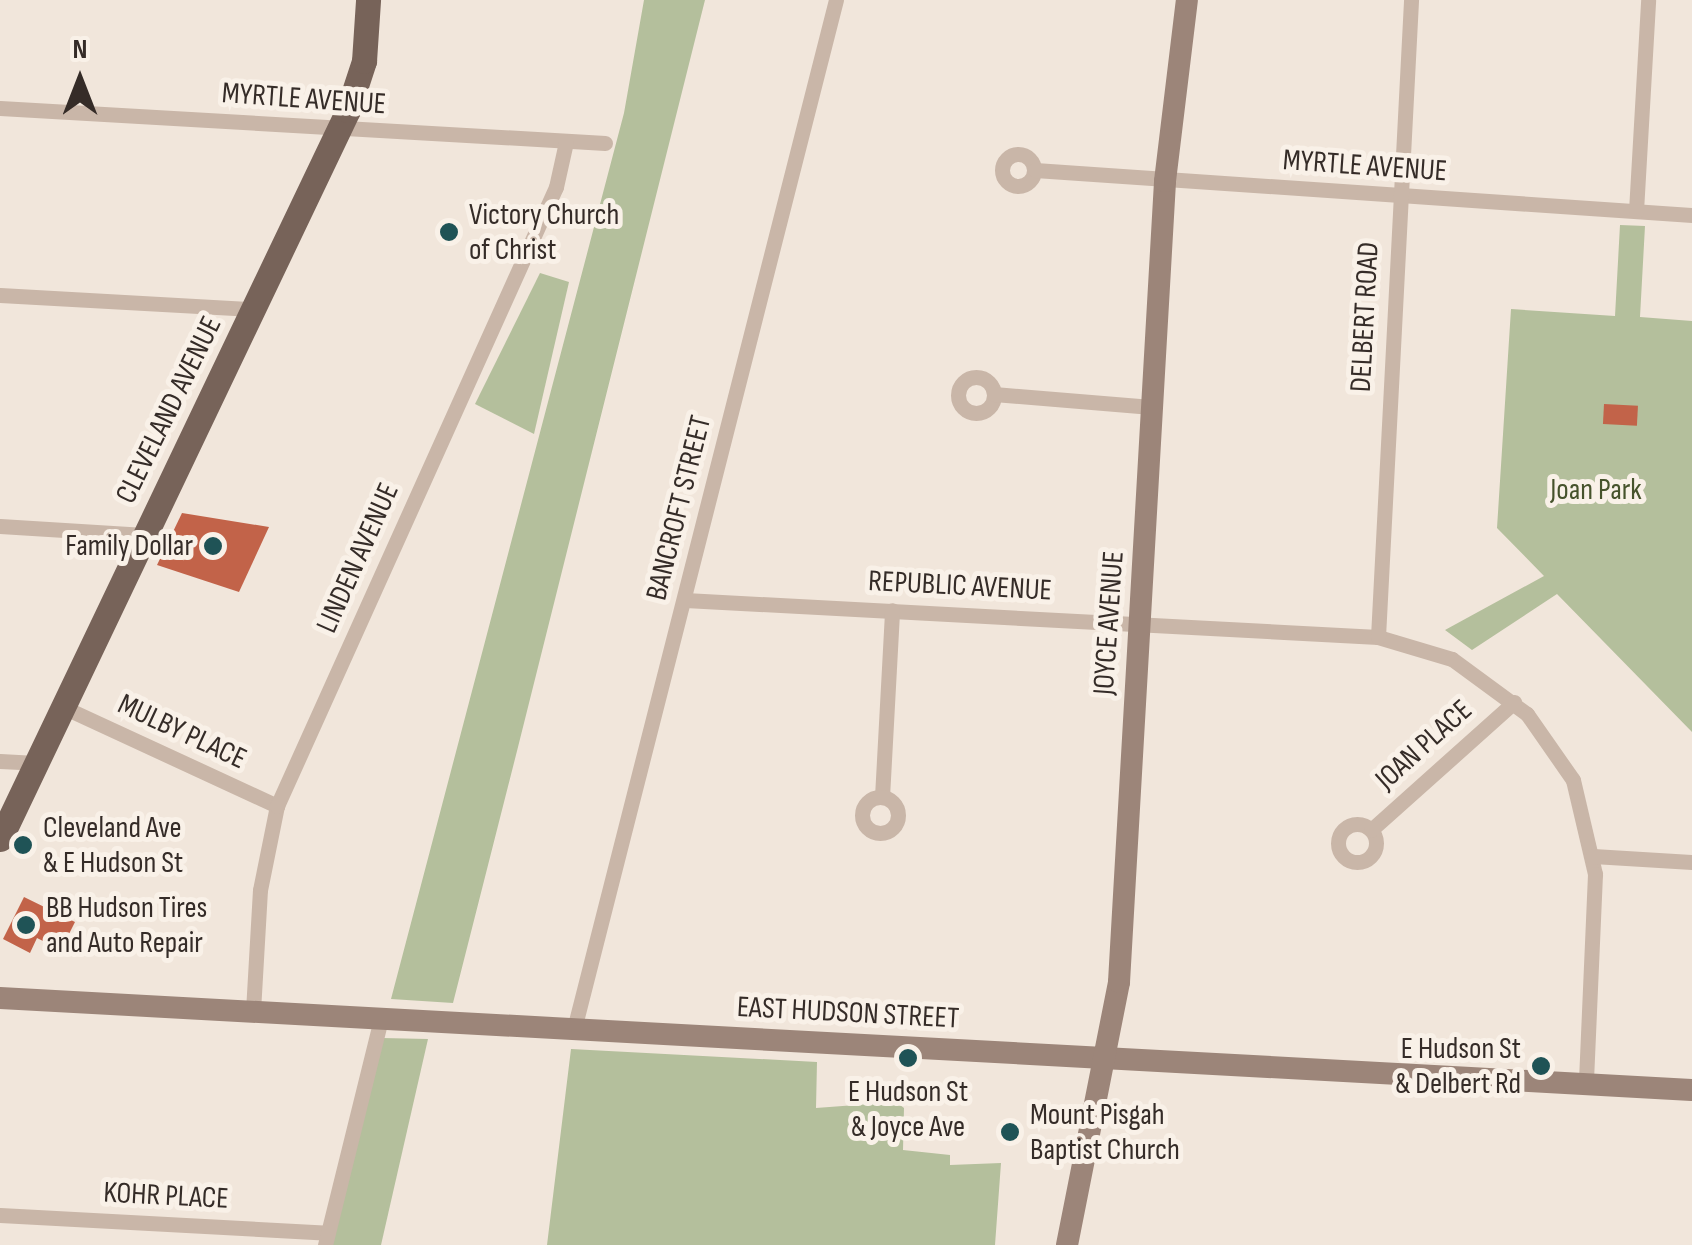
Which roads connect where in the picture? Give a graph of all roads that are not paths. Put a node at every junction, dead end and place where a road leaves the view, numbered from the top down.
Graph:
1 (368, 0) edge
2 (836, 0) edge
3 (1187, 0) edge
4 (1412, 0) edge
5 (1648, 0) edge
6 (0, 108) edge
7 (340, 128) junction
8 (566, 142) junction
9 (605, 143) dead end
10 (1035, 170) dead end
11 (1166, 181) junction
12 (1400, 197) junction
13 (1636, 211) junction
14 (1692, 214) edge
15 (0, 294) edge
16 (254, 309) junction
17 (994, 394) dead end
18 (1152, 407) junction
19 (0, 526) edge
20 (145, 535) junction
21 (685, 600) junction
22 (892, 610) junction
23 (1139, 624) junction
24 (1378, 637) junction
25 (1514, 702) junction
26 (63, 707) junction
27 (0, 761) edge
28 (36, 763) junction
29 (882, 797) dead end
30 (278, 806) junction
31 (1371, 830) dead end
32 (0, 839) edge
33 (1593, 856) junction
34 (1692, 862) edge
35 (0, 998) edge
36 (254, 1011) junction
37 (381, 1018) junction
38 (574, 1029) junction
39 (1110, 1057) junction
40 (1586, 1083) junction
41 (1692, 1090) edge
42 (0, 1215) edge
43 (326, 1239) edge
44 (1066, 1245) edge

1 - 7 main road, CLEVELAND AVENUE
2 - 21 street, BANCROFT STREET
3 - 11 main road, JOYCE AVENUE
4 - 12 street, DELBERT ROAD
5 - 13 street
6 - 7 street, MYRTLE AVENUE
7 - 8 street, MYRTLE AVENUE
7 - 16 main road, CLEVELAND AVENUE
8 - 9 street, MYRTLE AVENUE
8 - 30 street, LINDEN AVENUE
10 - 11 street, MYRTLE AVENUE
11 - 12 street, MYRTLE AVENUE
11 - 18 main road, JOYCE AVENUE
12 - 13 street, MYRTLE AVENUE
12 - 24 street, DELBERT ROAD
13 - 14 street, MYRTLE AVENUE
15 - 16 street
16 - 20 main road, CLEVELAND AVENUE
17 - 18 street
18 - 23 main road, JOYCE AVENUE
19 - 20 street
20 - 26 main road, CLEVELAND AVENUE
21 - 22 street, REPUBLIC AVENUE
21 - 38 street, BANCROFT STREET
22 - 23 street, REPUBLIC AVENUE
22 - 29 street
23 - 24 street, REPUBLIC AVENUE
23 - 39 main road, JOYCE AVENUE
24 - 25 street, REPUBLIC AVENUE
25 - 31 street, JOAN PLACE
25 - 33 street
26 - 28 main road, CLEVELAND AVENUE
26 - 30 street, MULBY PLACE
27 - 28 street
28 - 32 main road, CLEVELAND AVENUE
30 - 36 street, LINDEN AVENUE
33 - 34 street
33 - 40 street
35 - 36 main road, EAST HUDSON STREET
36 - 37 main road, EAST HUDSON STREET
37 - 38 main road, EAST HUDSON STREET
37 - 43 street
38 - 39 main road, EAST HUDSON STREET
39 - 40 main road, EAST HUDSON STREET
39 - 44 main road, JOYCE AVENUE
40 - 41 main road, EAST HUDSON STREET
42 - 43 street, KOHR PLACE

